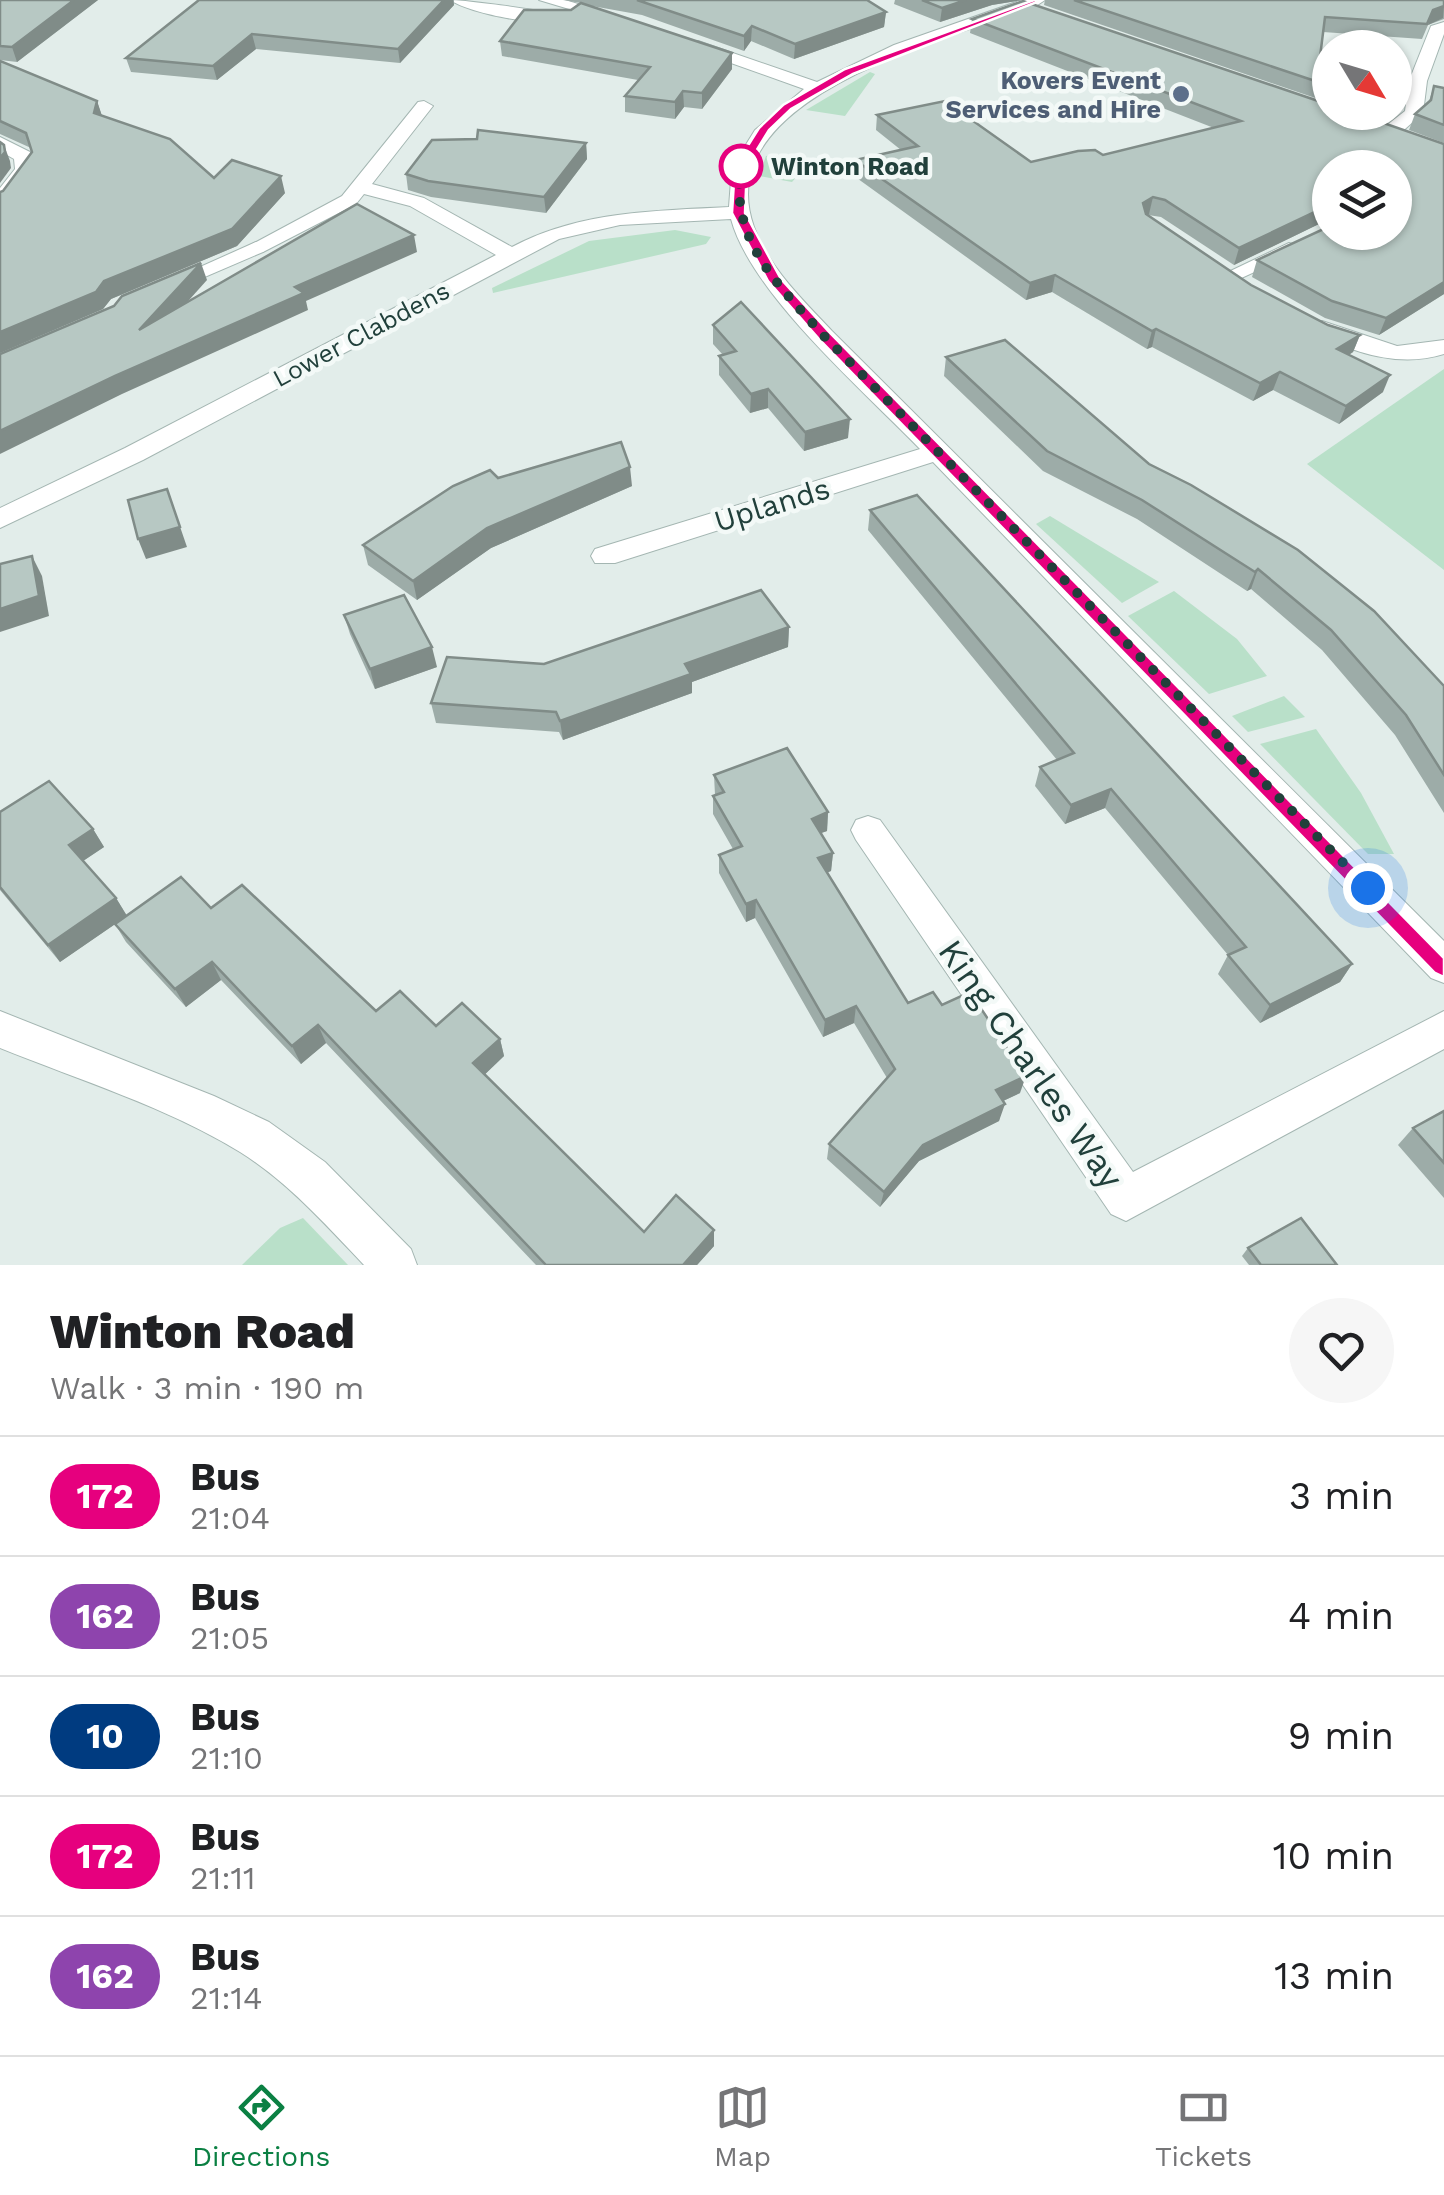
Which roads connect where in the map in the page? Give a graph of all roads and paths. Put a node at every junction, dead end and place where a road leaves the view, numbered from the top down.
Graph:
1 (458, 0) edge
2 (547, 0) edge
3 (1037, 7) edge
4 (595, 12) junction
5 (630, 23) edge
6 (1439, 26) edge
7 (675, 38) edge
8 (817, 88) junction
9 (424, 106) dead end
10 (1389, 133) edge
11 (0, 143) edge
12 (362, 187) junction
13 (0, 201) edge
14 (739, 213) junction
15 (1307, 240) edge
16 (256, 248) joint
17 (510, 255) junction
18 (1231, 277) edge
19 (154, 292) edge
20 (1308, 320) edge
21 (1444, 347) edge
22 (940, 452) junction
23 (0, 519) edge
24 (605, 556) dead end
25 (868, 830) dead end
26 (1444, 966) edge
27 (0, 1029) edge
28 (1444, 1029) edge
29 (395, 1265) edge

1 - 4 street
2 - 4 street
3 - 8 street
4 - 5 street
6 - 10 street
7 - 8 street
8 - 14 street
9 - 12 street
11 - 13 street
12 - 16 street
12 - 17 street
14 - 17 street, Lower Clabdens
14 - 22 street
15 - 18 lane
16 - 19 lane
17 - 23 street, Lower Clabdens
20 - 21 street
22 - 24 street, Uplands
22 - 26 street
25 - 28 street, King Charles Way
27 - 29 street

